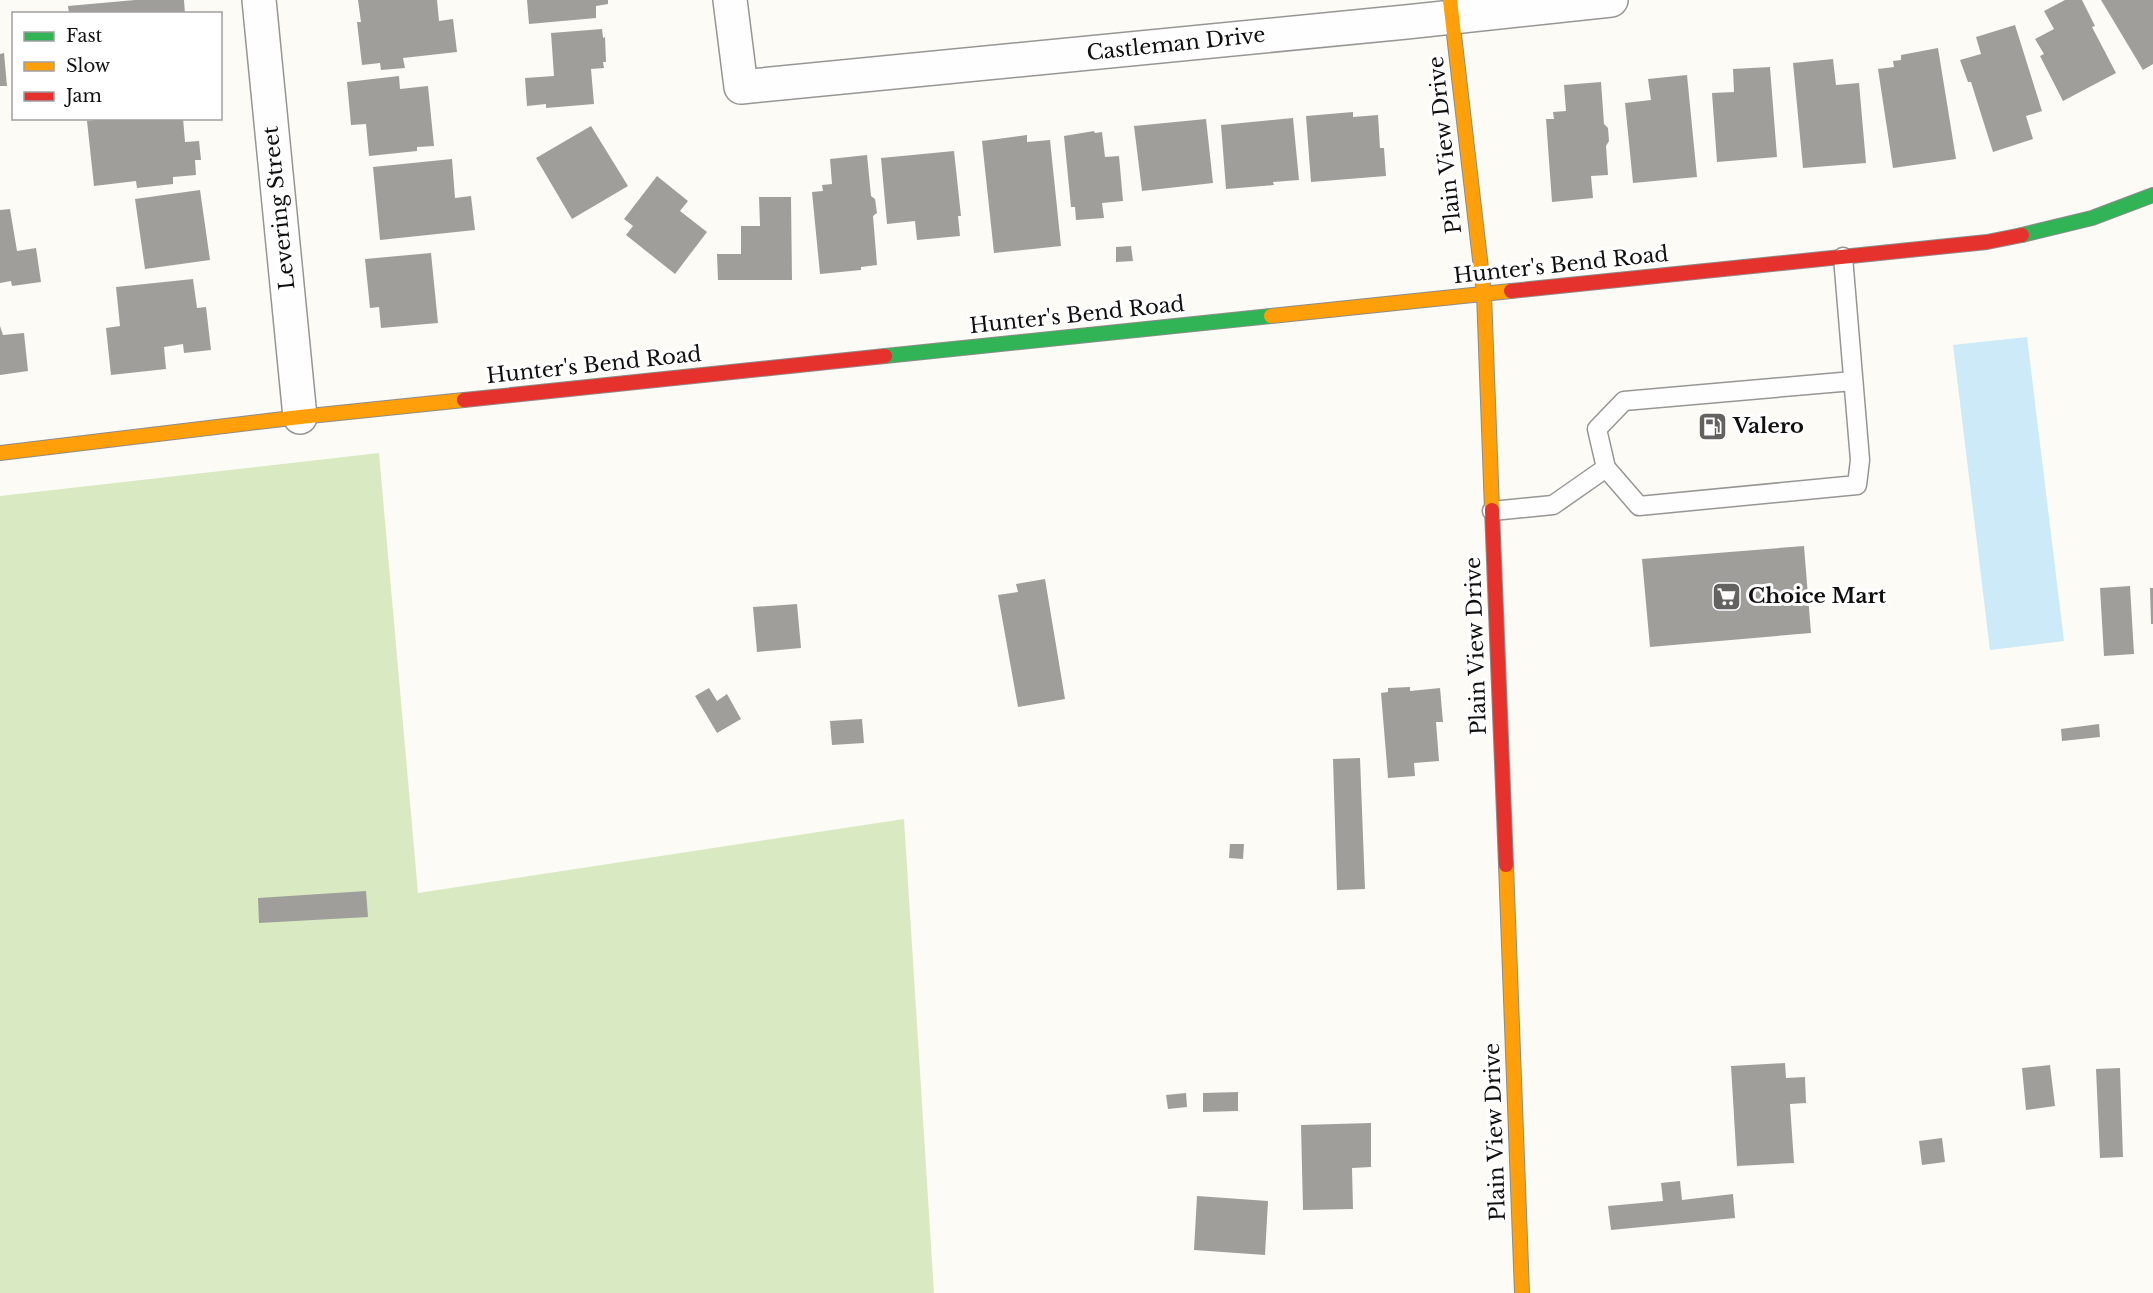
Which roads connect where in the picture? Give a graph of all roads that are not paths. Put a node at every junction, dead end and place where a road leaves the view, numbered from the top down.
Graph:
1 (259, 0) edge
2 (730, 0) edge
3 (1611, 0) edge
4 (1451, 9) edge
5 (2153, 195) edge
6 (1843, 257) junction
7 (1484, 294) junction
8 (1853, 381) junction
9 (300, 417) junction
10 (0, 453) edge
11 (1606, 468) junction
12 (1492, 511) junction
13 (1522, 1293) edge

1 - 9 street, Levering Street
2 - 4 street, Castleman Drive
3 - 4 street, Castleman Drive
4 - 7 street, Plain View Drive
5 - 6 street, Hunter's Bend Road
6 - 7 street, Hunter's Bend Road
6 - 8 lane
7 - 9 street, Hunter's Bend Road
7 - 12 street, Plain View Drive
8 - 11 lane
8 - 11 lane
9 - 10 street, Hunter's Bend Road
11 - 12 lane
12 - 13 street, Plain View Drive

